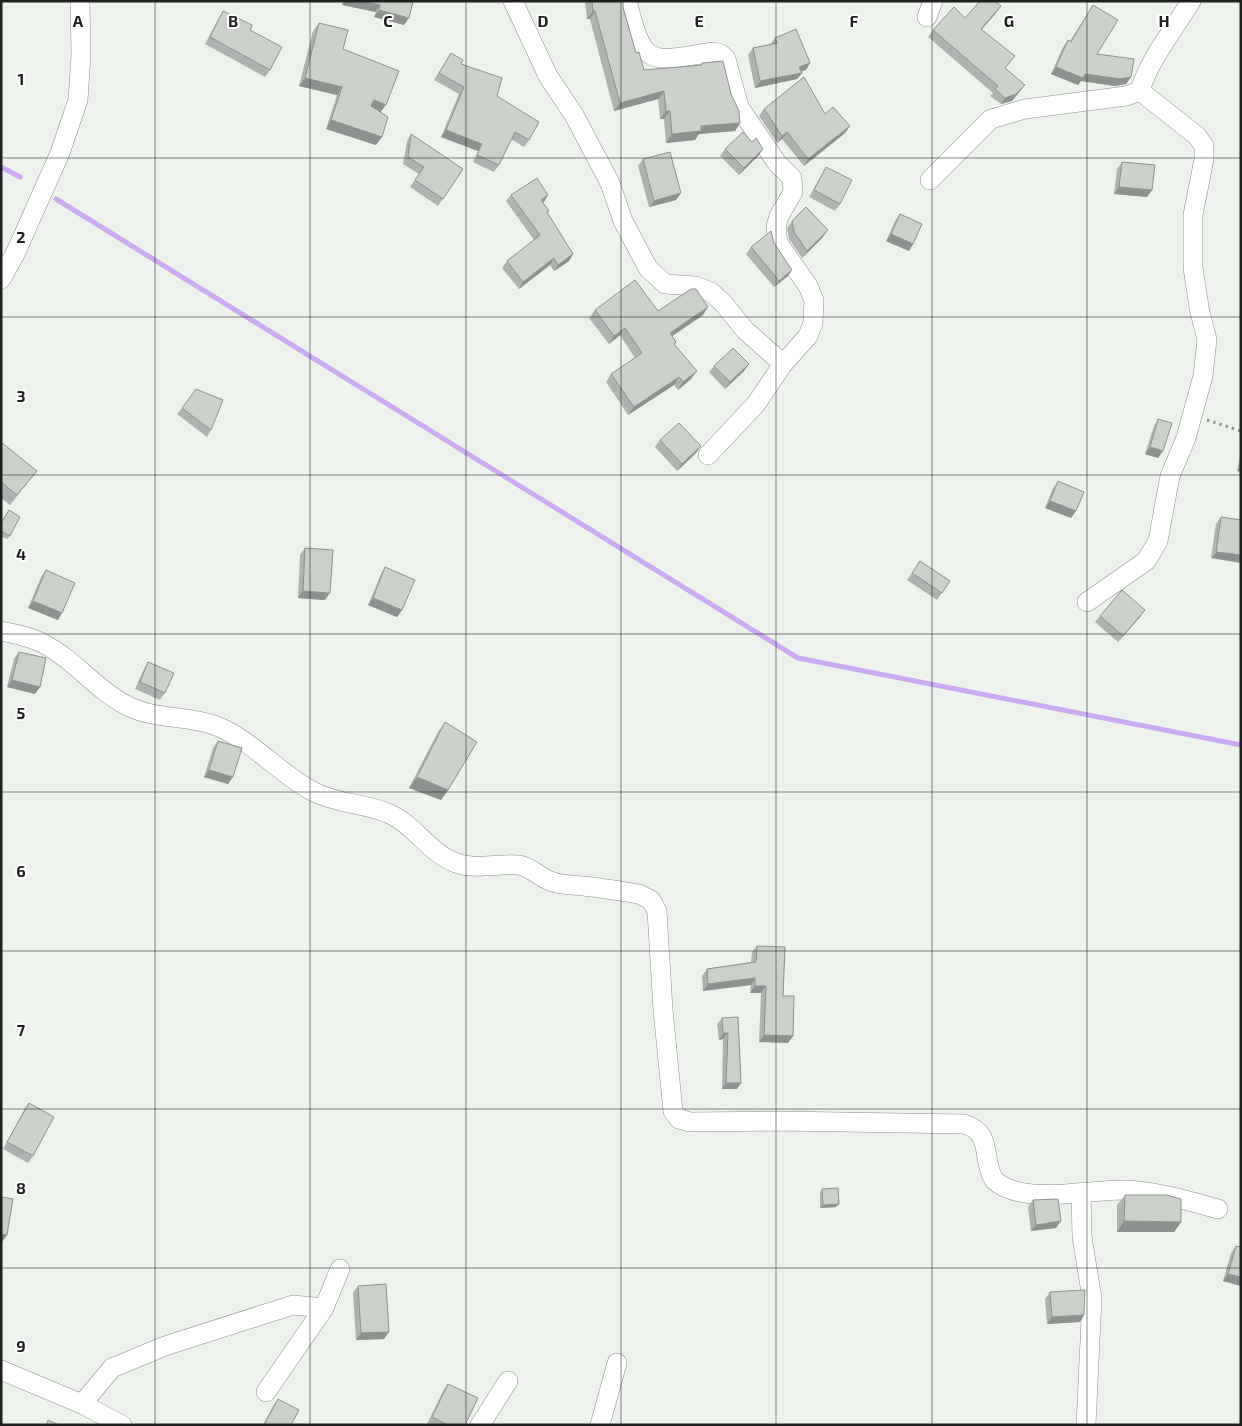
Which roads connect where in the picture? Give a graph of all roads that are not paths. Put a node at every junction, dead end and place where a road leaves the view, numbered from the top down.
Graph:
1 (80, 1) edge
2 (513, 1) edge
3 (627, 1) edge
4 (1192, 1) edge
5 (1140, 91) junction
6 (930, 180) dead end
7 (1, 279) edge
8 (783, 364) junction
9 (708, 456) dead end
10 (1087, 602) dead end
11 (1, 631) edge
12 (1080, 1193) junction
13 (1218, 1209) dead end
14 (340, 1269) dead end
15 (324, 1308) junction
16 (617, 1363) dead end
17 (1, 1370) edge
18 (508, 1381) dead end
19 (266, 1392) dead end
20 (82, 1404) junction
21 (122, 1425) edge
22 (480, 1425) edge
23 (600, 1425) edge
24 (1086, 1425) edge

1 - 7 street
2 - 8 street
3 - 8 street
4 - 5 street
5 - 6 street
5 - 10 street
8 - 9 street
11 - 12 street
12 - 13 street
12 - 24 street
14 - 15 street
15 - 19 street
15 - 20 street
16 - 23 street
17 - 20 street
18 - 22 street
20 - 21 street

